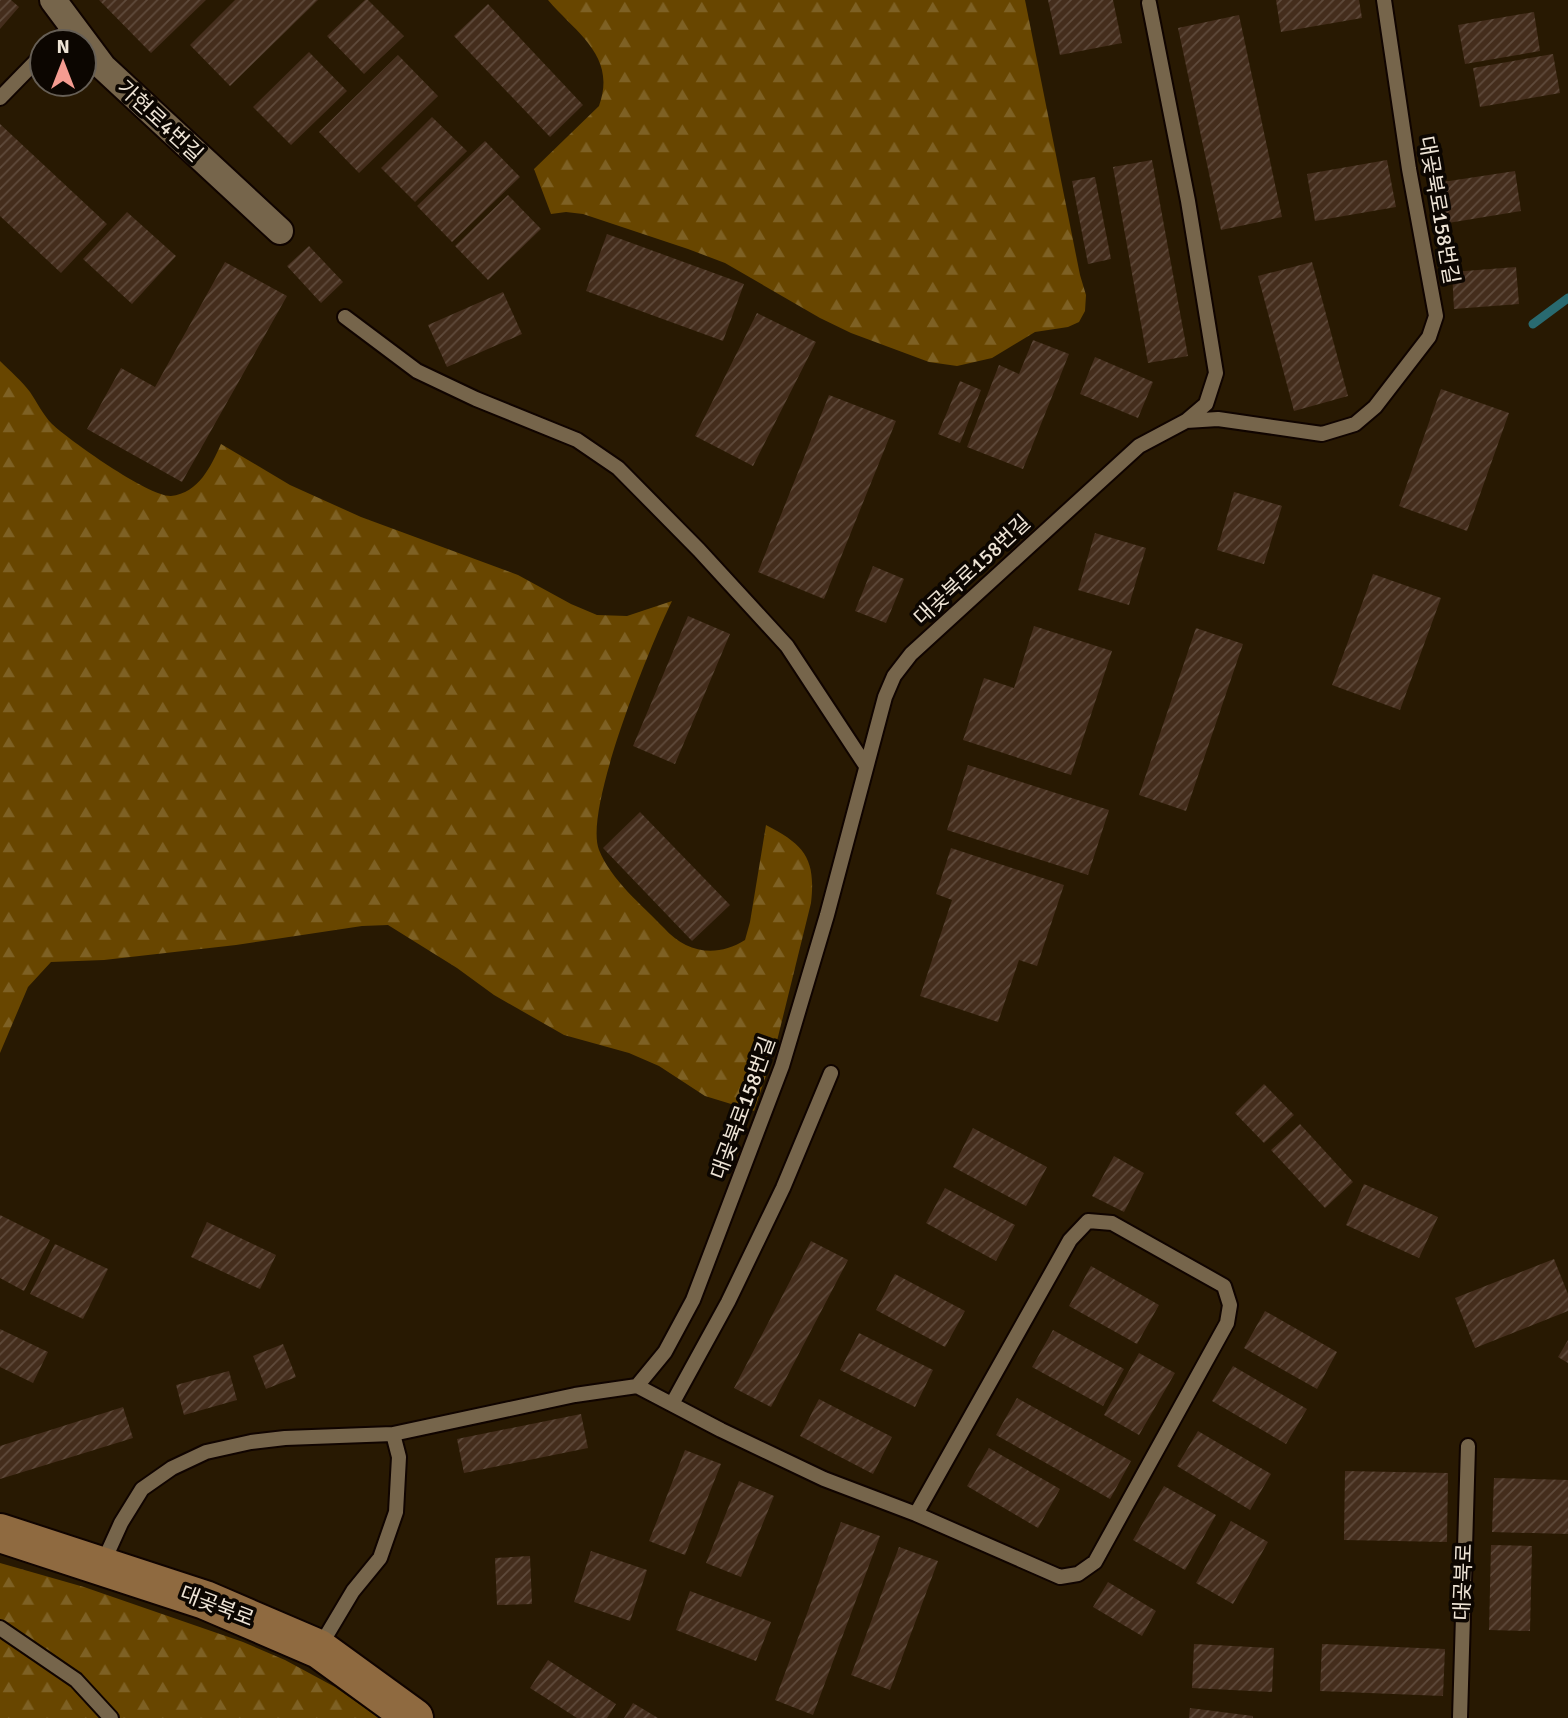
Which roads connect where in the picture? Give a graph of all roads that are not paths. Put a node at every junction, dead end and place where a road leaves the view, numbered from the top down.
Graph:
1 (53, 0) edge
2 (1384, 0) edge
3 (1149, 3) dead end
4 (61, 28) edge
5 (98, 63) edge
6 (28, 69) edge
7 (0, 98) edge
8 (280, 231) dead end
9 (345, 317) dead end
10 (1186, 421) junction
11 (866, 766) junction
12 (831, 1073) dead end
13 (637, 1386) junction
14 (672, 1404) junction
15 (393, 1434) junction
16 (1468, 1446) dead end
17 (916, 1514) junction
18 (0, 1533) edge
19 (102, 1566) junction
20 (0, 1628) edge
21 (319, 1649) junction
22 (111, 1718) edge
23 (414, 1718) edge
24 (1460, 1718) edge

1 - 4 street, 가현로4번길
2 - 10 lane, 대곶북로158번길
3 - 10 lane
5 - 8 street, 가현로4번길
6 - 7 lane
9 - 11 lane
10 - 11 lane, 대곶북로158번길
11 - 13 lane, 대곶북로158번길
12 - 14 lane
13 - 14 lane
13 - 15 lane
14 - 17 lane
15 - 19 lane
15 - 21 lane
16 - 24 lane, 대곶북로
17 - 17 lane
18 - 19 street, 대곶북로
19 - 21 street, 대곶북로
20 - 22 lane
21 - 23 street, 대곶북로

